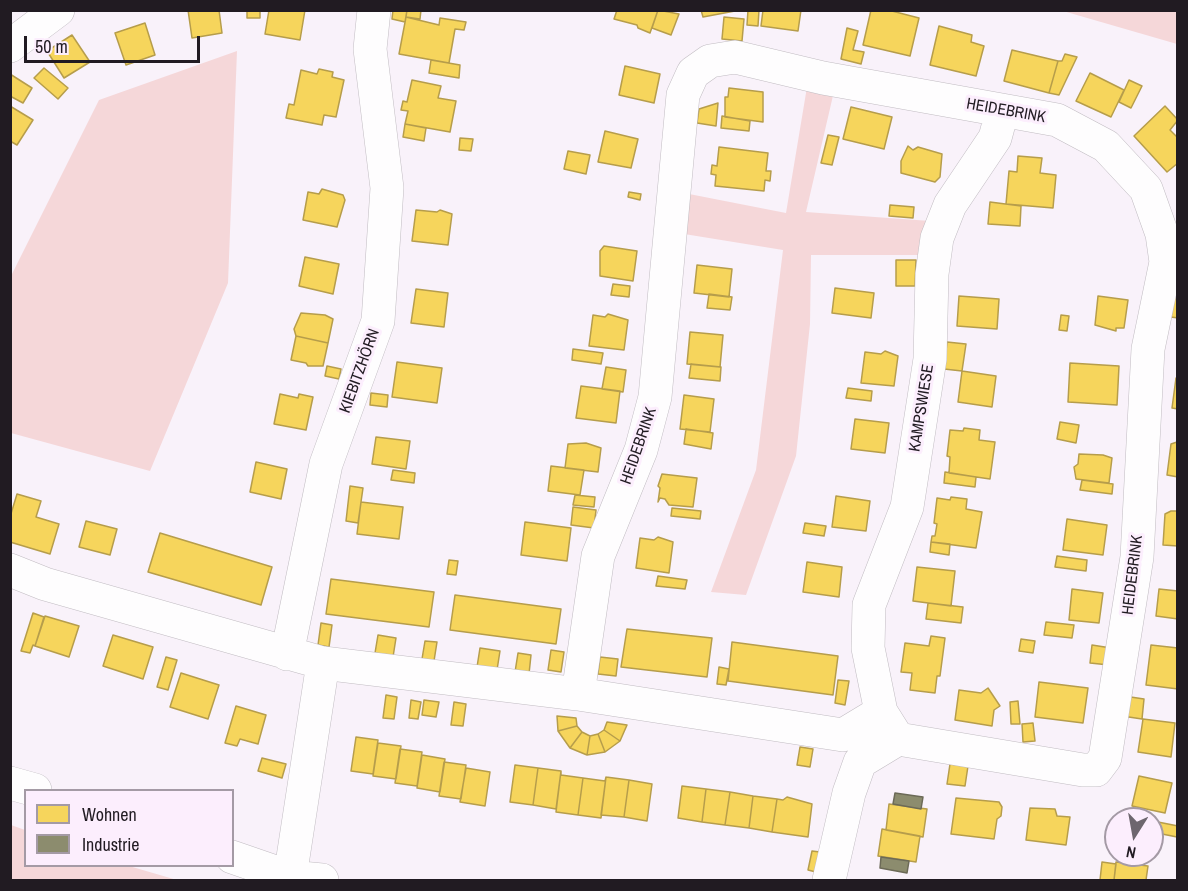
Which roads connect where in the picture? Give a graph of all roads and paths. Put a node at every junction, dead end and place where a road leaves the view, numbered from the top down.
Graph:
1 (58, 10) edge
2 (374, 10) edge
3 (10, 46) edge
4 (1002, 112) junction
5 (10, 570) edge
6 (287, 654) junction
7 (323, 663) junction
8 (578, 694) junction
9 (889, 726) junction
10 (851, 749) junction
11 (10, 783) edge
12 (31, 789) edge
13 (234, 858) edge
14 (306, 878) edge
15 (829, 880) edge

1 - 3 street
2 - 6 street, KIEBITZHÖRN
4 - 8 street, HEIDEBRINK
4 - 9 street, KAMPSWIESE
4 - 9 street, HEIDEBRINK
5 - 6 street
6 - 7 street
7 - 8 street
7 - 14 street
8 - 10 street
9 - 10 street
10 - 15 street
11 - 12 street
13 - 14 street

